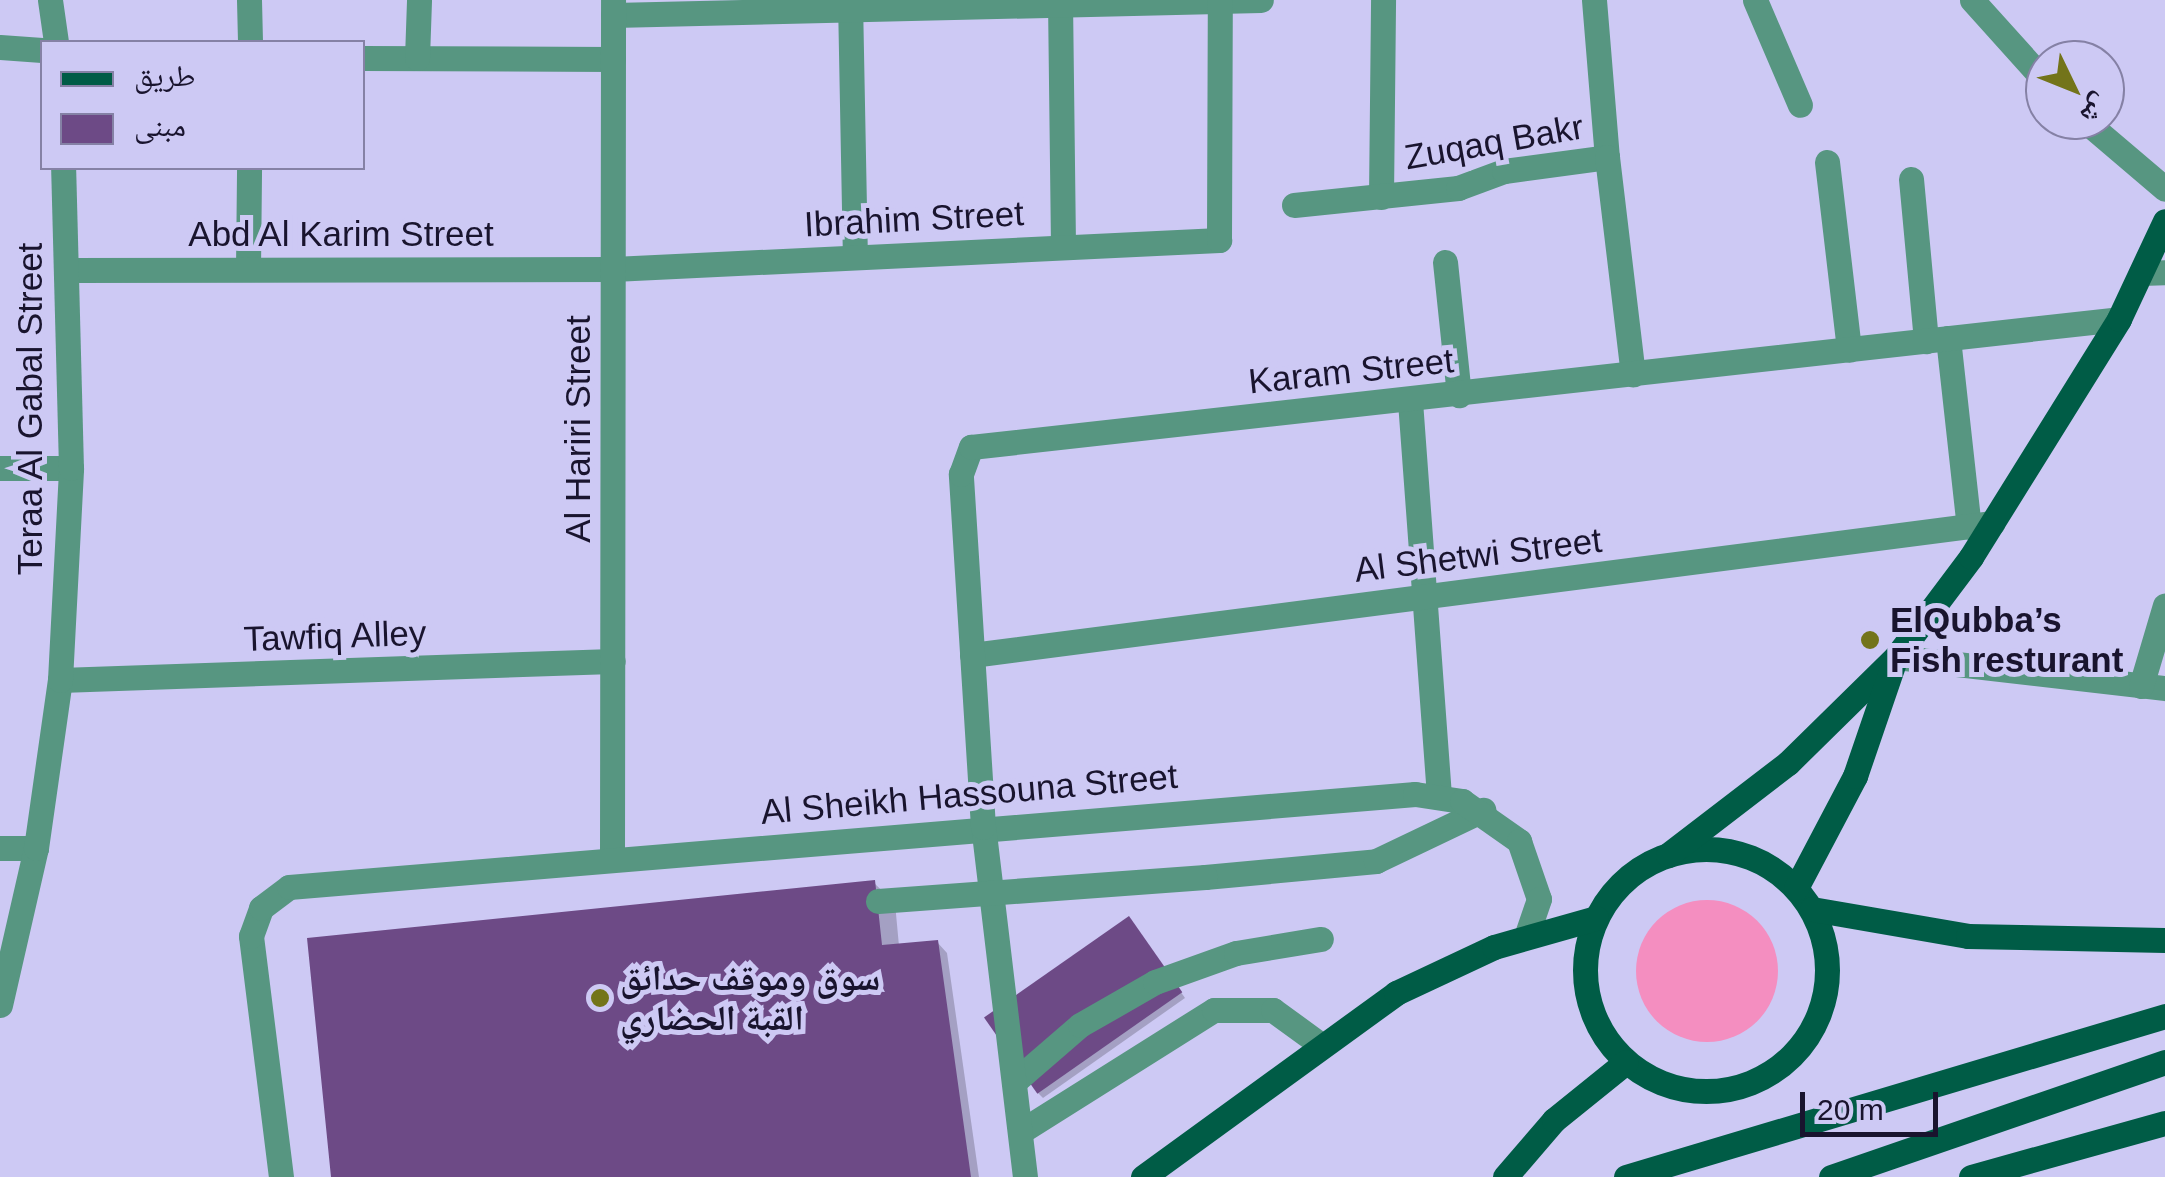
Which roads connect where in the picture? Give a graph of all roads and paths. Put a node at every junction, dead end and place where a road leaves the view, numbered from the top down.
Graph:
1 (50, 0) edge
2 (249, 0) edge
3 (418, 0) edge
4 (1220, 0) edge
5 (1261, 0) edge
6 (1384, 0) edge
7 (1594, 0) edge
8 (1754, 0) edge
9 (1972, 0) edge
10 (1060, 2) edge
11 (850, 5) edge
12 (614, 8) edge
13 (56, 40) edge
14 (250, 40) edge
15 (0, 47) edge
16 (40, 50) edge
17 (365, 58) edge
18 (417, 58) junction
19 (614, 58) junction
20 (2025, 59) edge
21 (1800, 105) dead end
22 (2107, 140) edge
23 (1607, 157) junction
24 (1827, 162) dead end
25 (63, 170) edge
26 (249, 170) edge
27 (1911, 179) dead end
28 (2165, 190) edge
29 (1381, 197) junction
30 (1294, 205) dead end
31 (2165, 221) edge
32 (1063, 247) junction
33 (855, 257) junction
34 (1445, 262) dead end
35 (613, 269) junction
36 (69, 270) junction
37 (248, 270) junction
38 (2153, 273) edge
39 (2119, 319) junction
40 (1937, 340) junction
41 (1848, 350) junction
42 (1633, 374) junction
43 (1459, 395) junction
44 (1410, 401) junction
45 (0, 468) edge
46 (71, 468) junction
47 (1981, 525) junction
48 (1424, 598) junction
49 (2165, 606) edge
50 (972, 655) junction
51 (1896, 657) junction
52 (613, 662) junction
53 (60, 680) junction
54 (2153, 687) edge
55 (1438, 795) junction
56 (1483, 810) junction
57 (983, 827) junction
58 (0, 848) edge
59 (36, 848) junction
60 (1668, 855) junction
61 (612, 858) junction
62 (1796, 888) junction
63 (878, 901) dead end
64 (1812, 909) junction
65 (1596, 918) junction
66 (1526, 937) junction
67 (1320, 938) dead end
68 (2165, 940) edge
69 (0, 1005) edge
70 (2165, 1016) edge
71 (1321, 1045) junction
72 (1626, 1062) junction
73 (2165, 1062) edge
74 (1014, 1082) junction
75 (2165, 1122) edge
76 (1020, 1132) junction
77 (281, 1177) edge
78 (1025, 1177) edge
79 (1143, 1177) edge
80 (1505, 1177) edge
81 (1626, 1177) edge
82 (1831, 1177) edge
83 (1971, 1177) edge

1 - 13 street
2 - 14 street
3 - 18 street
4 - 5 street
4 - 10 street
4 - 32 street, Ibrahim Street
6 - 29 street
7 - 23 street
8 - 21 street
9 - 20 street
10 - 11 street
10 - 32 street
11 - 12 street
11 - 33 street
12 - 19 street, Al Hariri Street
15 - 16 street
17 - 18 street
18 - 19 street
19 - 35 street, Al Hariri Street
22 - 28 street
23 - 29 street, Zuqaq Bakr
23 - 42 street, Zuqaq Bakr
24 - 41 street
25 - 36 street, Teraa Al Gabal Street
26 - 37 street
27 - 40 street
29 - 30 street, Zuqaq Bakr
31 - 38 main road
32 - 33 street, Ibrahim Street
33 - 35 street, Ibrahim Street
34 - 43 street
35 - 37 street, Abd Al Karim Street
35 - 52 street, Al Hariri Street
36 - 37 street, Abd Al Karim Street
36 - 46 street, Teraa Al Gabal Street
38 - 39 main road
39 - 40 street, Karam Street
39 - 47 main road
40 - 41 street, Karam Street
40 - 47 street
41 - 42 street, Karam Street
42 - 43 street, Karam Street
43 - 44 street, Karam Street
44 - 48 street
44 - 50 street, Karam Street
45 - 46 street
46 - 53 street, Teraa Al Gabal Street
47 - 48 street, Al Shetwi Street
47 - 51 main road
48 - 50 street, Al Shetwi Street
48 - 55 street
49 - 54 street
50 - 57 street, Karam Street
51 - 54 street
51 - 60 main road
51 - 62 main road
52 - 53 street, Tawfiq Alley
52 - 61 street, Al Hariri Street
53 - 59 street, Teraa Al Gabal Street
55 - 56 street, Al Sheikh Hassouna Street
55 - 57 street, Al Sheikh Hassouna Street
56 - 63 street, bridge
56 - 66 street, Al Sheikh Hassouna Street
57 - 61 street, Al Sheikh Hassouna Street
57 - 74 street, Karam Street
58 - 59 street
59 - 69 street, Teraa Al Gabal Street
60 - 62 main road
60 - 65 main road
61 - 77 street, Al Sheikh Hassouna Street
62 - 64 main road
64 - 68 main road
64 - 72 main road
65 - 66 main road
65 - 72 main road
66 - 71 main road
67 - 74 street
70 - 81 main road
71 - 76 street
71 - 79 main road
72 - 80 main road
73 - 82 main road
74 - 76 street, Karam Street
75 - 83 main road
76 - 78 street, Karam Street

